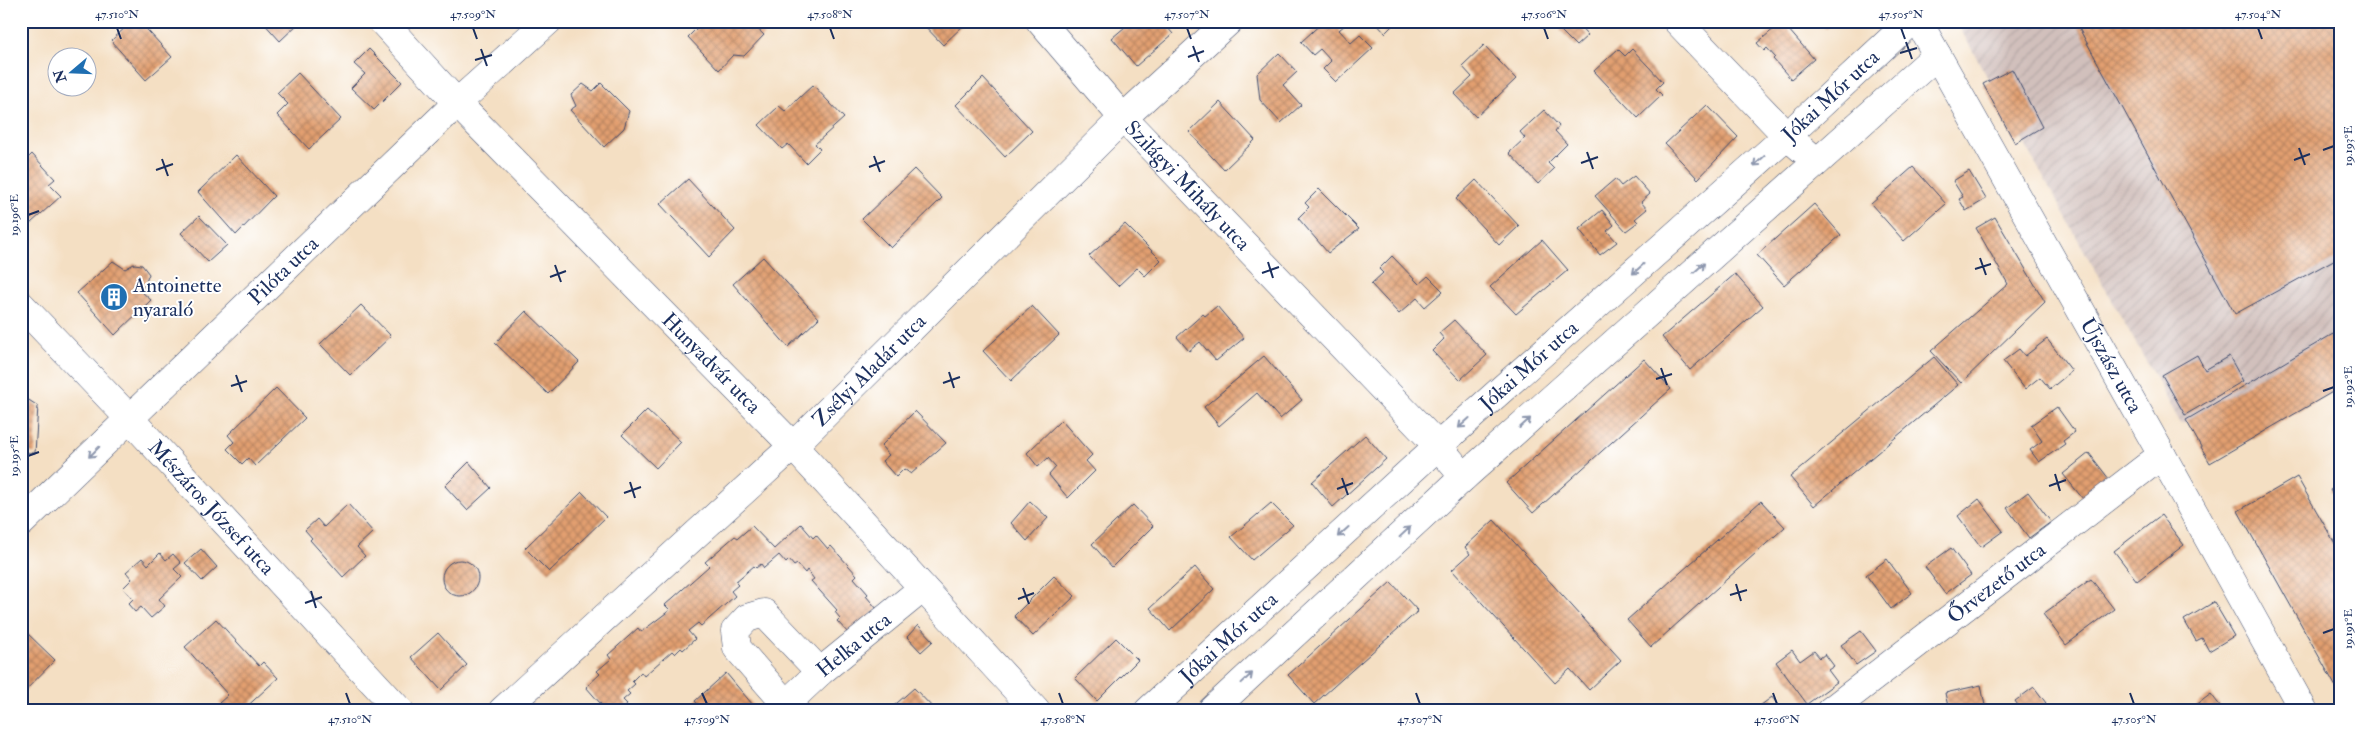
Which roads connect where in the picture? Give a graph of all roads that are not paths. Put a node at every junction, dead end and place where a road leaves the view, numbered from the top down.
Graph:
1 (382, 21) edge
2 (1040, 21) edge
3 (1228, 21) edge
4 (1676, 21) edge
5 (1911, 21) edge
6 (1918, 21) edge
7 (536, 26) edge
8 (1937, 55) junction
9 (457, 103) junction
10 (1123, 118) junction
11 (1787, 136) junction
12 (1817, 162) junction
13 (21, 305) edge
14 (129, 418) junction
15 (793, 446) junction
16 (1438, 446) junction
17 (2162, 455) junction
18 (1464, 477) junction
19 (21, 524) edge
20 (922, 588) junction
21 (820, 672) junction
22 (789, 708) edge
23 (2298, 708) edge
24 (400, 711) edge
25 (502, 711) edge
26 (1036, 711) edge
27 (1148, 711) edge
28 (1211, 711) edge
29 (1830, 711) edge

1 - 9 street, Hunyadvár utca
2 - 10 street, Szilágyi Mihály utca
3 - 10 street, Zsélyi Aladár utca
4 - 11 street
5 - 11 street, Jókai Mór utca
6 - 8 street, Újszász utca
7 - 9 street, Pilóta utca
8 - 12 street, Jókai Mór utca
8 - 17 street, Újszász utca
9 - 14 street, Pilóta utca
9 - 15 street, Hunyadvár utca
10 - 15 street, Zsélyi Aladár utca
10 - 16 street, Szilágyi Mihály utca
11 - 12 street
11 -> 16 street, Jókai Mór utca
18 -> 12 street, Jókai Mór utca
13 - 14 street, Mészáros József utca
14 -> 19 street, Pilóta utca
14 - 24 street, Mészáros József utca
15 - 20 street, Hunyadvár utca
15 - 25 street, Zsélyi Aladár utca
16 - 18 street, Szilágyi Mihály utca
16 -> 27 street, Jókai Mór utca
17 - 23 street, Újszász utca
17 - 29 street, Őrvezető utca
28 -> 18 street, Jókai Mór utca
20 - 21 street, Helka utca
20 - 26 street, Hunyadvár utca
21 - 22 street, Helka utca
21 - 22 street

